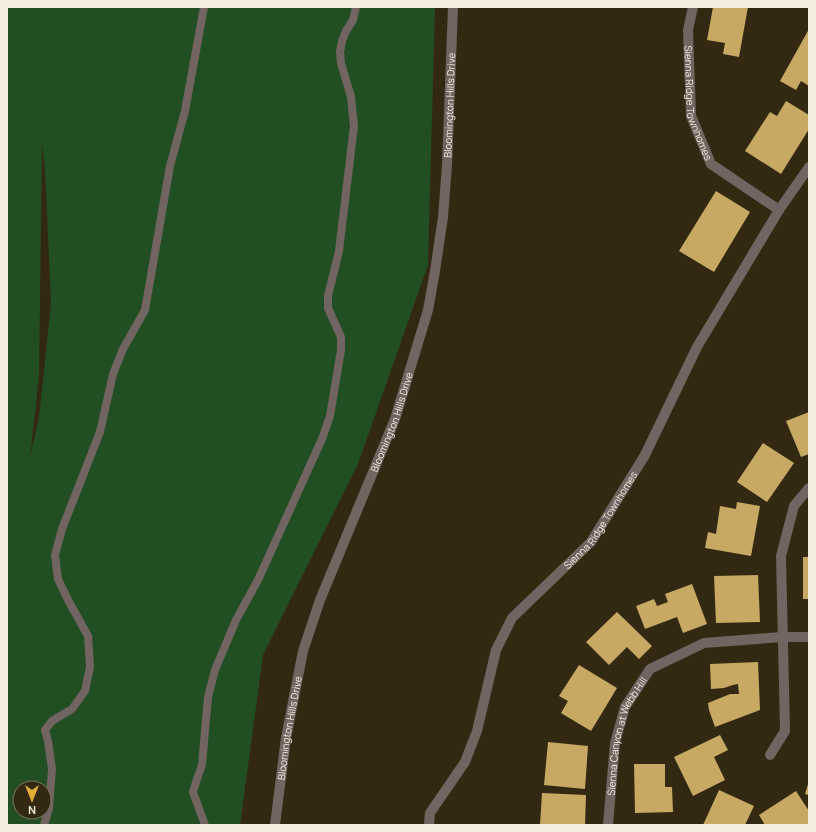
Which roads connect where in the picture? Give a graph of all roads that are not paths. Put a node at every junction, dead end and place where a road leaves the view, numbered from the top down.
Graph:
1 (204, 7) edge
2 (356, 7) edge
3 (453, 7) edge
4 (693, 7) edge
5 (809, 167) edge
6 (779, 210) junction
7 (809, 488) edge
8 (782, 637) junction
9 (809, 637) edge
10 (770, 755) dead end
11 (44, 825) edge
12 (205, 825) edge
13 (275, 825) edge
14 (429, 825) edge
15 (608, 825) edge

1 - 11 lane
2 - 12 lane
3 - 13 street, Bloomington Hills Drive
4 - 6 street, Sienna Ridge Townhomes
5 - 6 street, Sienna Ridge Townhomes
6 - 14 street, Sienna Ridge Townhomes
7 - 8 street
8 - 9 street, Sienna Canyon at Webb Hill
8 - 10 street
8 - 15 street, Sienna Canyon at Webb Hill

